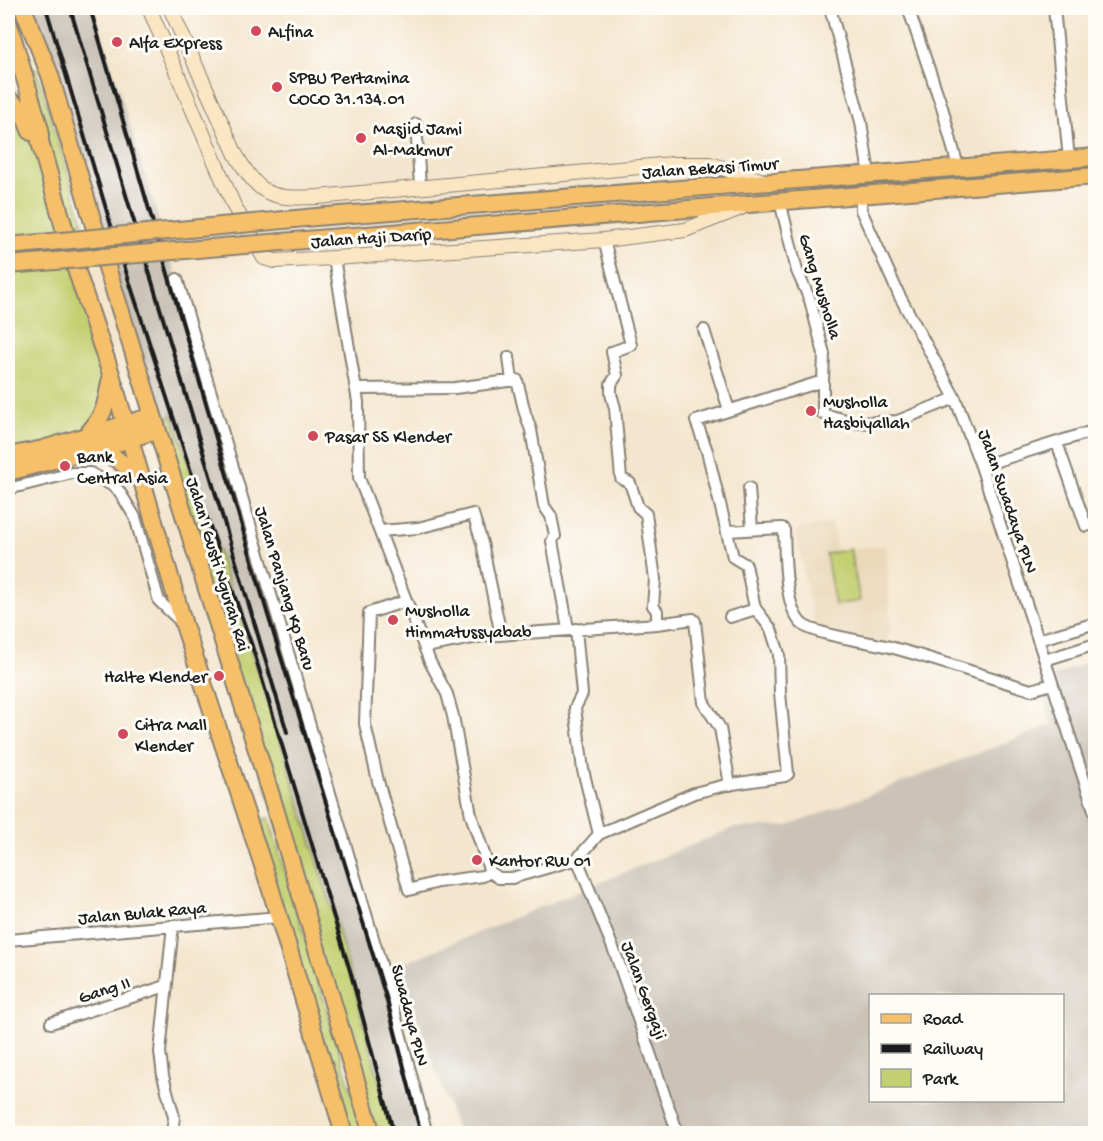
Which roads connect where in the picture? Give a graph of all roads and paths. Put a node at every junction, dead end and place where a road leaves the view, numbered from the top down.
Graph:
1 (23, 8) edge
2 (149, 8) edge
3 (170, 8) edge
4 (831, 8) edge
5 (908, 8) edge
6 (1054, 8) edge
7 (8, 24) edge
8 (43, 58) junction
9 (13, 59) edge
10 (15, 76) edge
11 (8, 98) edge
12 (416, 124) dead end
13 (40, 142) junction
14 (1095, 157) edge
15 (1069, 159) junction
16 (958, 167) junction
17 (869, 174) junction
18 (1095, 176) edge
19 (766, 182) junction
20 (420, 186) junction
21 (780, 201) junction
22 (861, 202) junction
23 (751, 204) junction
24 (68, 240) junction
25 (604, 240) junction
26 (8, 246) edge
27 (334, 258) junction
28 (73, 260) junction
29 (8, 265) edge
30 (177, 279) dead end
31 (704, 330) dead end
32 (509, 357) dead end
33 (111, 374) junction
34 (512, 381) junction
35 (823, 381) junction
36 (356, 389) junction
37 (955, 398) junction
38 (729, 410) junction
39 (155, 423) junction
40 (1095, 430) edge
41 (127, 431) junction
42 (88, 443) junction
43 (1057, 443) junction
44 (8, 456) edge
45 (981, 466) junction
46 (19, 476) edge
47 (140, 477) junction
48 (749, 488) dead end
49 (8, 489) edge
50 (1095, 522) edge
51 (752, 529) junction
52 (380, 531) junction
53 (728, 531) junction
54 (406, 601) junction
55 (756, 609) junction
56 (730, 617) dead end
57 (1095, 622) edge
58 (657, 624) junction
59 (181, 626) junction
60 (572, 629) junction
61 (501, 635) junction
62 (1038, 640) junction
63 (1095, 644) edge
64 (425, 647) junction
65 (1045, 660) junction
66 (1052, 684) junction
67 (730, 785) junction
68 (1095, 816) edge
69 (599, 834) junction
70 (577, 859) junction
71 (490, 872) junction
72 (363, 906) joint
73 (279, 917) junction
74 (173, 925) junction
75 (8, 940) edge
76 (166, 986) junction
77 (51, 1023) dead end
78 (172, 1134) edge
79 (344, 1134) edge
80 (372, 1134) edge
81 (427, 1134) edge
82 (678, 1134) edge

1 - 8 main road, Jalan I Gusti Ngurah Rai
2 - 27 main road, Jalan Haji Darip
3 - 20 main road
4 - 17 street
5 - 16 street
6 - 15 street
7 - 9 main road
8 - 9 main road
8 - 10 main road
8 - 39 main road, Jalan I Gusti Ngurah Rai
9 - 10 main road
10 - 13 main road
11 - 13 main road
12 - 20 street
13 - 24 main road
14 - 15 main road, Jalan Bekasi Timur
15 - 16 main road, Jalan Bekasi Timur
16 - 17 main road, Jalan Bekasi Timur
17 - 19 main road, Jalan Bekasi Timur
18 - 22 main road
19 - 20 main road
19 - 24 main road, Jalan Bekasi Timur, bridge
21 - 22 main road
21 - 23 main road
21 - 35 street, Gang Musholla
22 - 37 street, Jalan Swadaya PLN
23 - 25 main road, Jalan Haji Darip
23 - 28 main road, bridge
24 - 26 main road, Jalan Bekasi Timur, bridge
24 - 28 main road
25 - 27 main road, Jalan Haji Darip
25 - 58 street
27 - 36 street
28 - 29 main road, bridge
28 - 33 main road
30 - 72 street, Jalan Panjang Kp Baru
31 - 38 street
32 - 34 street
33 - 41 main road
33 - 42 main road
34 - 36 street
34 - 60 street
35 - 37 street, Gang Musholla
35 - 38 street
36 - 52 street
37 - 45 street, Jalan Swadaya PLN
38 - 53 street
39 - 41 main road
39 - 80 main road, Jalan I Gusti Ngurah Rai
40 - 43 street
41 - 42 main road
41 - 47 main road
42 - 44 main road
42 - 46 main road
42 - 47 main road
43 - 45 street
43 - 50 street
45 - 62 street, Jalan Swadaya PLN
46 - 49 street
46 - 59 street
47 - 59 main road
48 - 51 street
51 - 53 street
51 - 66 street
52 - 54 street
52 - 61 street
53 - 55 street
54 - 64 street
54 - 71 street
55 - 56 street
55 - 67 street
57 - 62 street
58 - 60 street
58 - 67 street
59 - 73 main road
60 - 61 street
60 - 69 street
61 - 64 street
62 - 65 street, Jalan Swadaya PLN
63 - 65 street
64 - 71 street
65 - 66 street, Jalan Swadaya PLN
66 - 68 street, Jalan Swadaya PLN
67 - 69 street
69 - 70 street
70 - 71 street
70 - 82 street, Jalan Gergaji
72 - 81 street, Swadaya PLN
73 - 74 street, Jalan Bulak Raya
73 - 79 main road
74 - 75 street, Jalan Bulak Raya
74 - 76 street
76 - 77 street, Gang II
76 - 78 street

